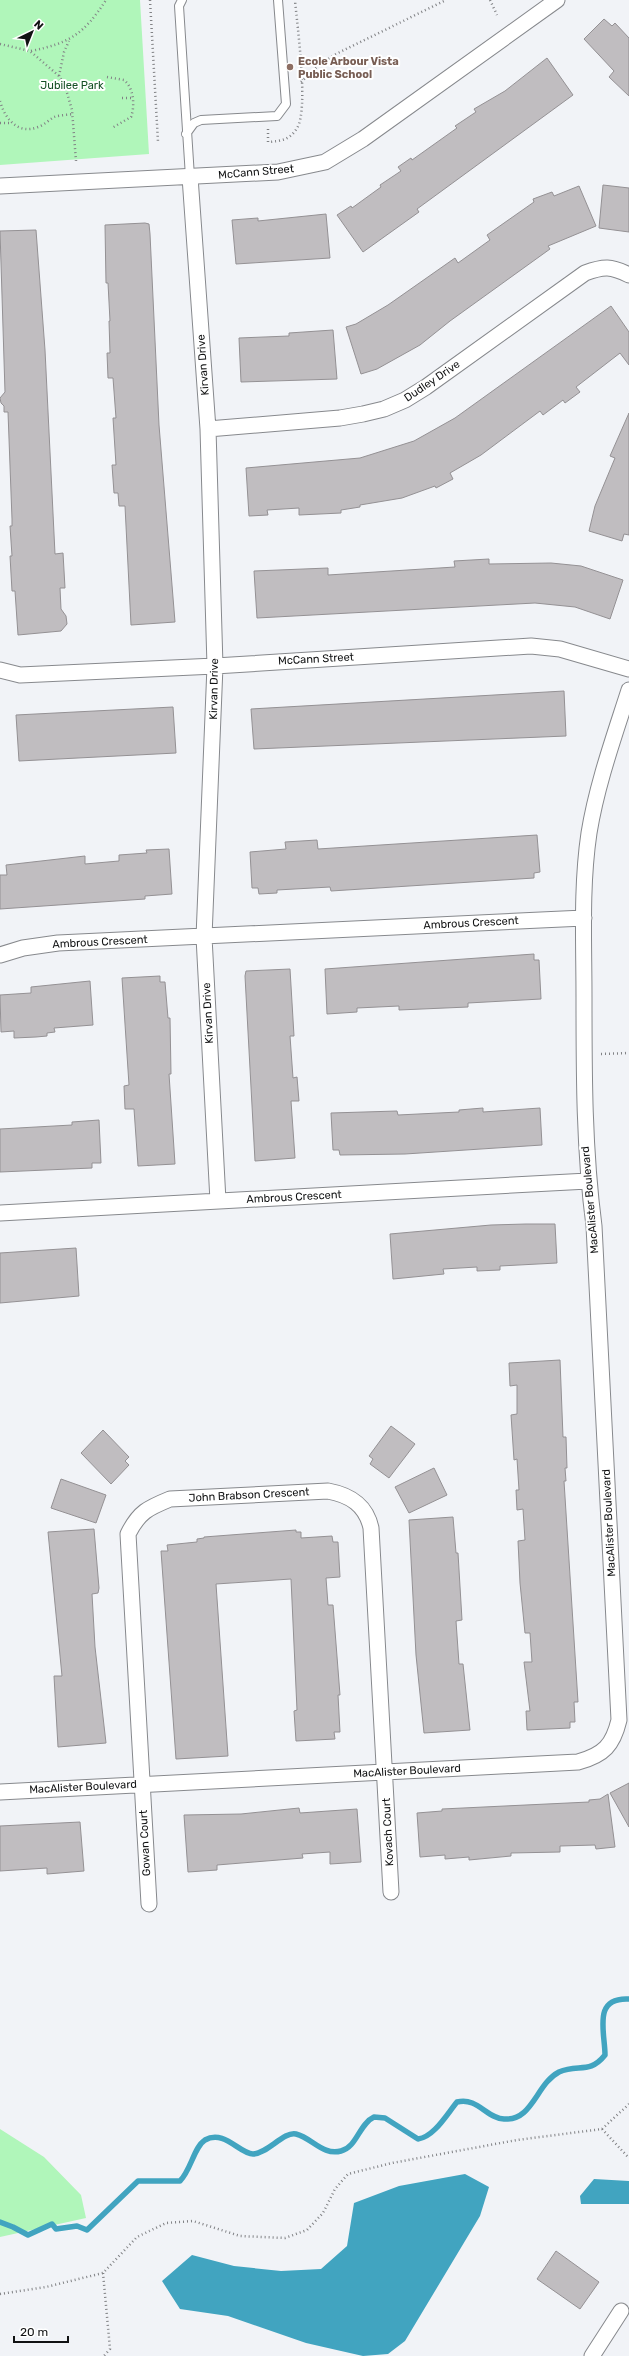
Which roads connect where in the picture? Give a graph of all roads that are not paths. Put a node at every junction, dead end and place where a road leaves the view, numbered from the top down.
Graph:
1 (182, 0) edge
2 (278, 0) edge
3 (557, 0) edge
4 (186, 134) junction
5 (190, 177) junction
6 (0, 186) edge
7 (629, 275) edge
8 (208, 429) junction
9 (215, 666) junction
10 (629, 669) edge
11 (0, 670) edge
12 (629, 690) edge
13 (584, 918) junction
14 (204, 936) junction
15 (0, 955) edge
16 (588, 1181) junction
17 (218, 1201) junction
18 (0, 1213) edge
19 (385, 1773) junction
20 (142, 1783) junction
21 (0, 1792) edge
22 (391, 1892) dead end
23 (148, 1904) dead end
24 (621, 2311) dead end
25 (592, 2356) edge

1 - 4 lane
2 - 4 lane
3 - 5 street, McCann Street
4 - 5 lane
5 - 6 street, McCann Street
5 - 8 street, Kirvan Drive
7 - 8 street, Dudley Drive
8 - 9 street, Kirvan Drive
9 - 10 street, McCann Street
9 - 11 street, McCann Street
9 - 14 street, Kirvan Drive
12 - 13 street, MacAlister Boulevard
13 - 14 street, Ambrous Crescent
13 - 16 street, MacAlister Boulevard
14 - 15 street, Ambrous Crescent
14 - 17 street, Kirvan Drive
16 - 17 street, Ambrous Crescent
16 - 19 street, MacAlister Boulevard
17 - 18 street, Ambrous Crescent
19 - 20 street, MacAlister Boulevard
19 - 20 street, John Brabson Crescent
19 - 22 street, Kovach Court
20 - 21 street, MacAlister Boulevard
20 - 23 street, Gowan Court
24 - 25 street

